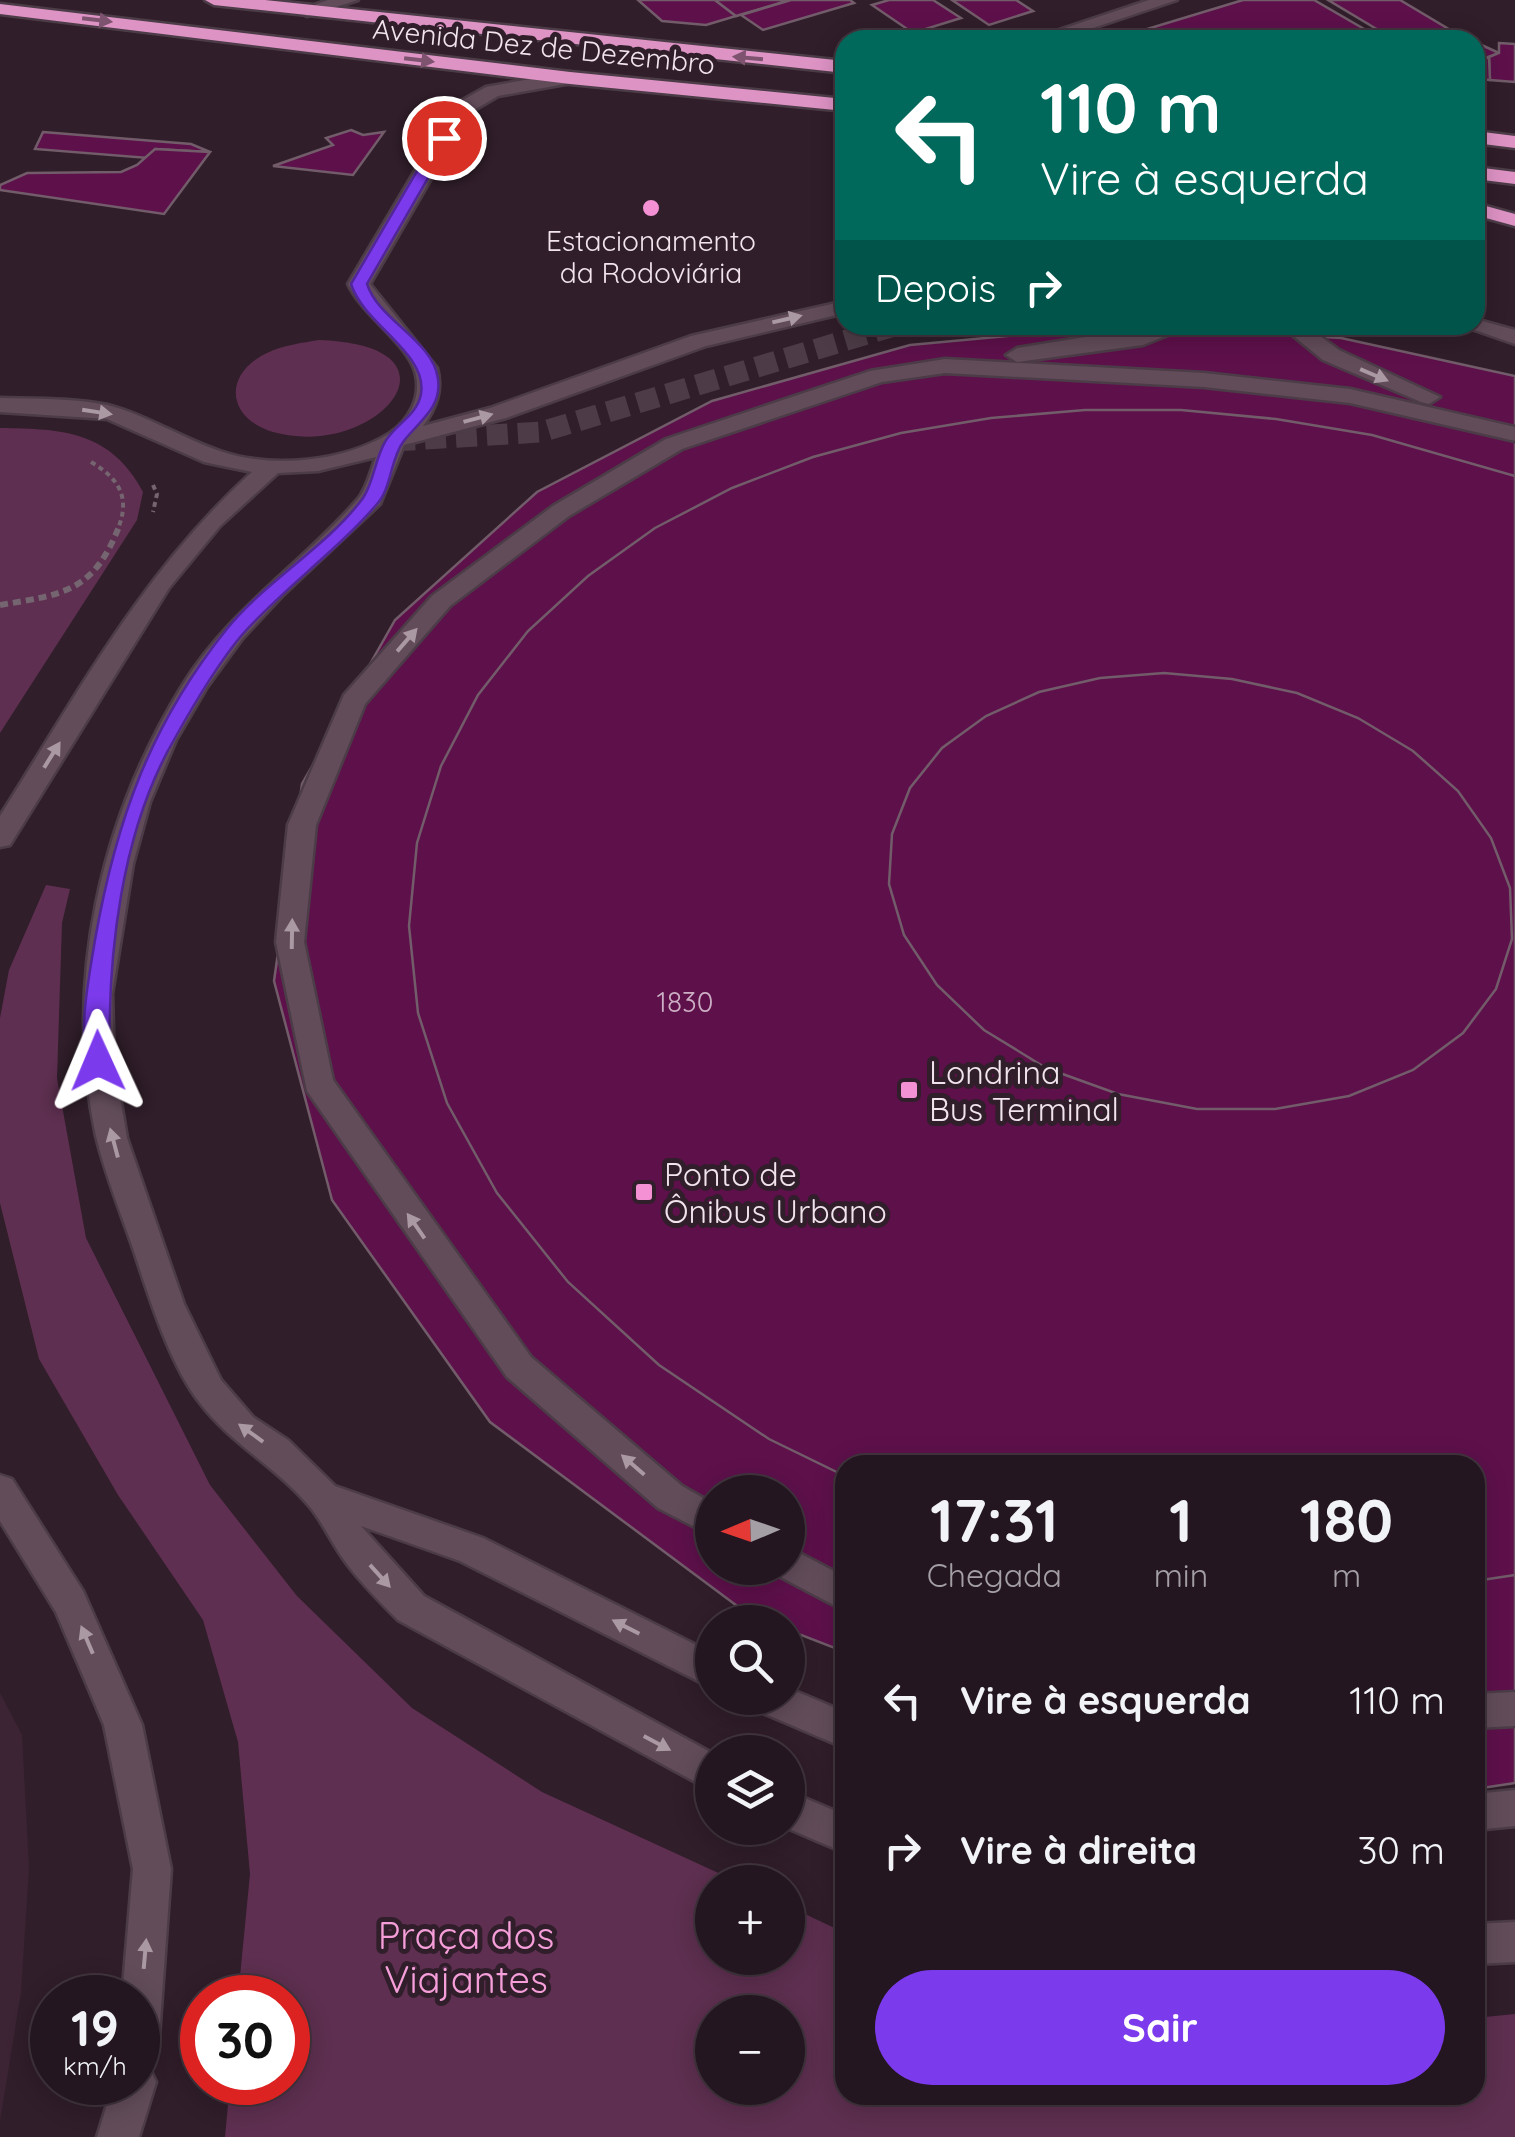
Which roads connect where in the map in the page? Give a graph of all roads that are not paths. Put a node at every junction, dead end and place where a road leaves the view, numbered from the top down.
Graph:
1 (214, 0) edge
2 (349, 0) edge
3 (1168, 0) edge
4 (0, 8) edge
5 (308, 11) junction
6 (1070, 30) edge
7 (835, 66) edge
8 (570, 78) junction
9 (835, 104) edge
10 (1515, 122) edge
11 (1485, 123) edge
12 (1485, 139) edge
13 (1515, 142) edge
14 (1485, 175) edge
15 (1515, 178) edge
16 (1485, 212) edge
17 (1515, 220) edge
18 (835, 309) edge
19 (1485, 329) edge
20 (1152, 335) edge
21 (1304, 335) edge
22 (1515, 337) edge
23 (944, 366) junction
24 (0, 404) edge
25 (1515, 432) edge
26 (394, 442) junction
27 (270, 468) junction
28 (0, 838) edge
29 (0, 1490) edge
30 (324, 1497) junction
31 (695, 1512) edge
32 (805, 1573) edge
33 (835, 1589) edge
34 (695, 1662) edge
35 (1515, 1709) edge
36 (1485, 1710) edge
37 (805, 1713) edge
38 (835, 1726) edge
39 (695, 1764) edge
40 (1515, 1808) edge
41 (1485, 1811) edge
42 (805, 1816) edge
43 (835, 1830) edge
44 (1515, 1942) edge
45 (1485, 1944) edge
46 (144, 1975) edge
47 (127, 2105) edge
48 (118, 2137) edge

1 - 5 highway, Avenida Dez de Dezembro
2 - 5 street
3 - 6 street
4 -> 8 highway, Avenida Dez de Dezembro
7 -> 5 highway, Avenida Dez de Dezembro
8 - 9 highway, Avenida Dez de Dezembro
8 - 26 street
10 - 11 highway
12 - 13 highway
14 - 15 highway
16 - 17 highway
26 -> 18 street
19 - 22 street
20 - 23 street
21 -> 25 street
23 - 25 street
31 -> 23 street
24 -> 27 street
26 - 27 street
30 -> 26 street
28 -> 27 street
46 -> 29 street
34 -> 30 street
30 -> 39 street
32 - 33 street
35 - 36 street
37 - 38 street
40 - 41 street
42 - 43 street
44 - 45 street
47 - 48 street

